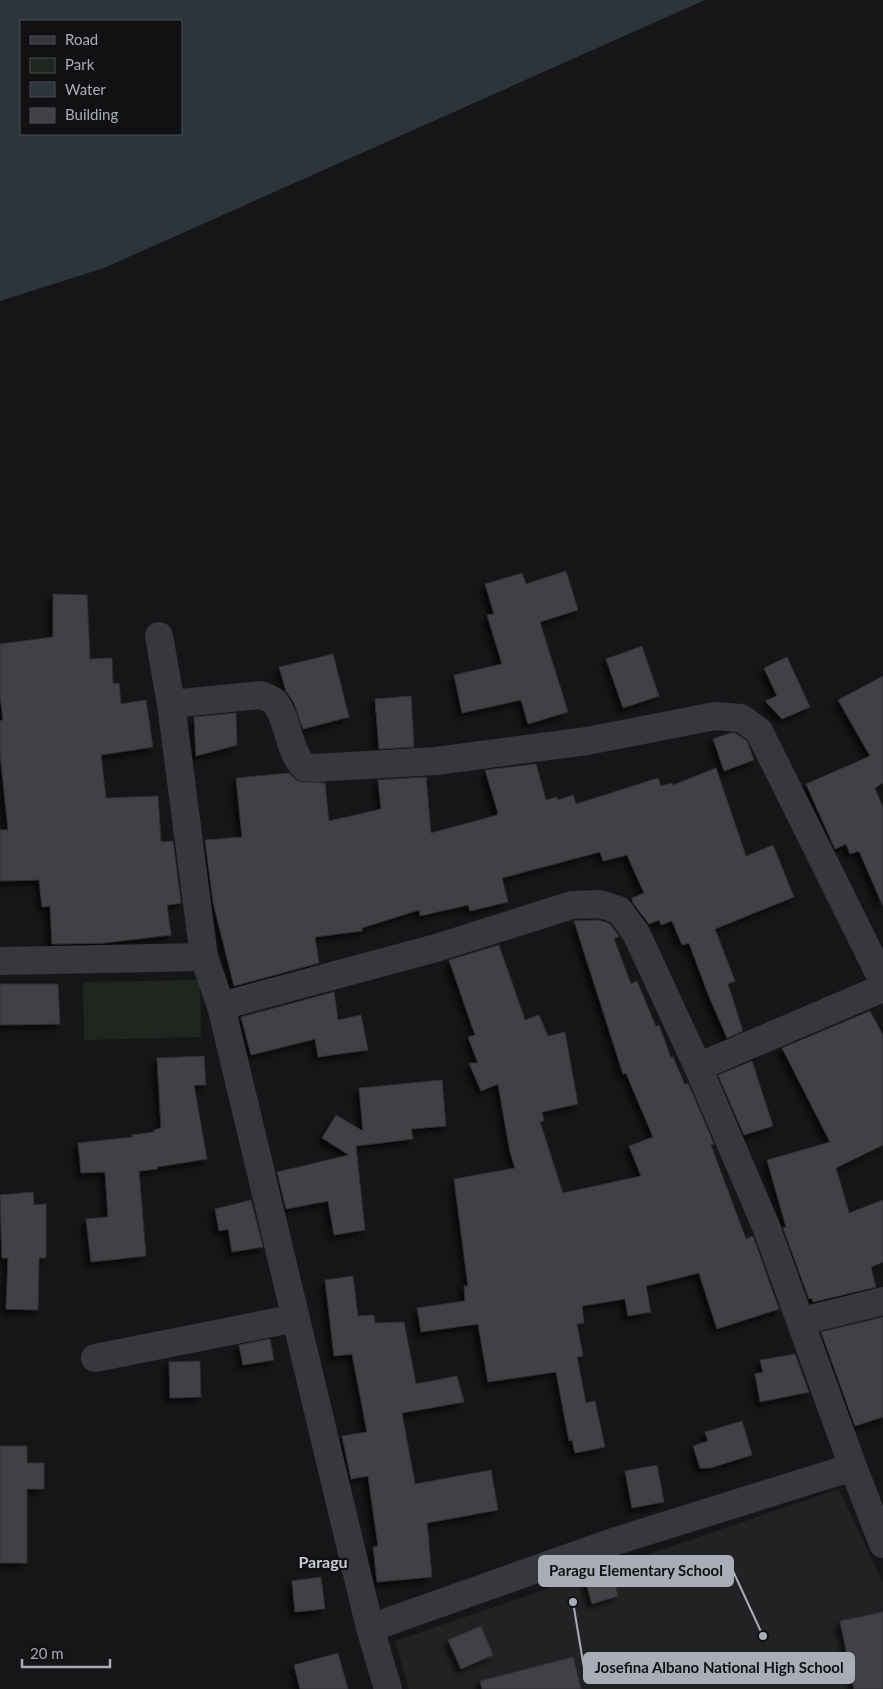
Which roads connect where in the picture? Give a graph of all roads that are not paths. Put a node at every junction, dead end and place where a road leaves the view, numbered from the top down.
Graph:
1 (159, 636) dead end
2 (171, 704) junction
3 (204, 957) junction
4 (0, 961) edge
5 (883, 981) edge
6 (883, 988) edge
7 (220, 1006) junction
8 (698, 1067) junction
9 (883, 1301) edge
10 (296, 1318) junction
11 (802, 1321) junction
12 (95, 1358) dead end
13 (853, 1467) junction
14 (883, 1544) edge
15 (370, 1628) junction
16 (388, 1689) edge

1 - 2 street
2 - 3 street
2 - 5 street
3 - 4 street
3 - 7 street
6 - 8 street
7 - 8 street
7 - 10 street
8 - 11 street
9 - 11 street
10 - 12 street
10 - 15 street
11 - 13 street
13 - 14 street
13 - 15 street
15 - 16 street

